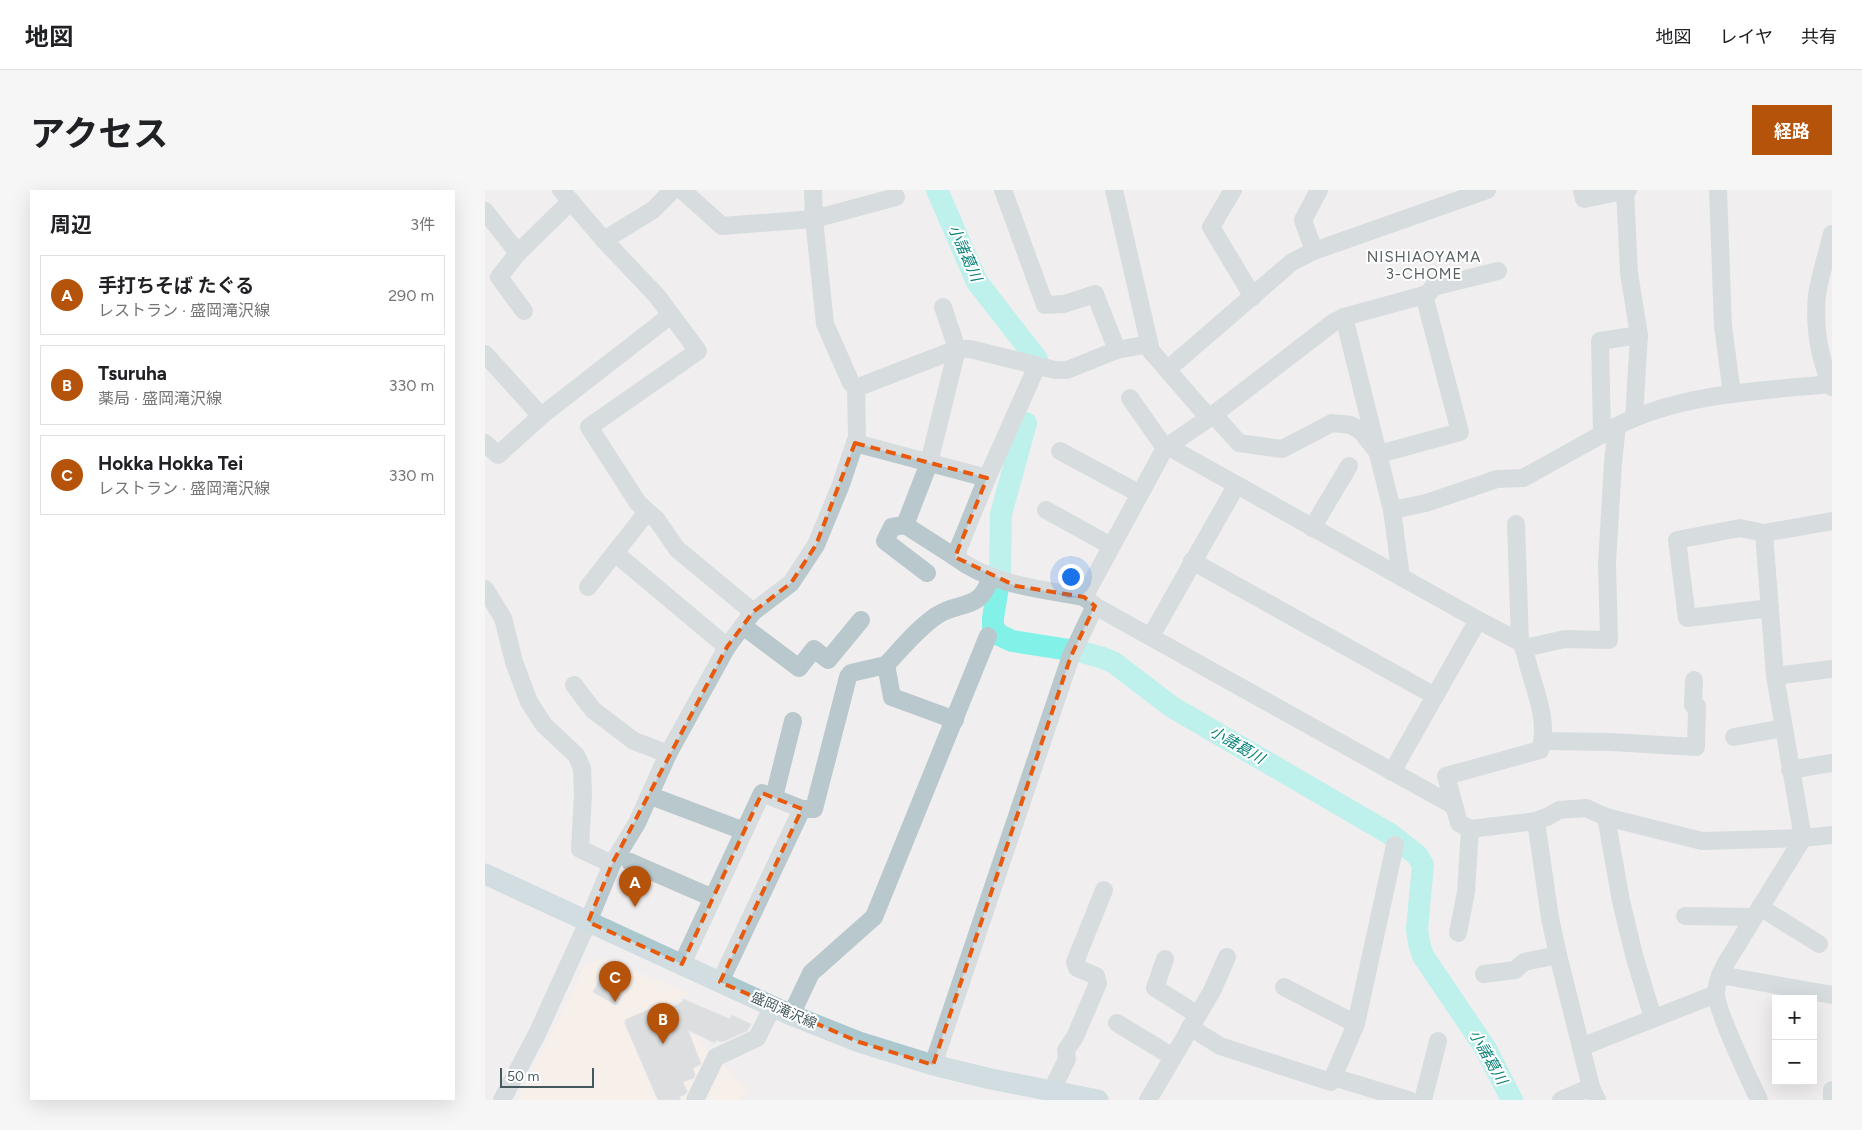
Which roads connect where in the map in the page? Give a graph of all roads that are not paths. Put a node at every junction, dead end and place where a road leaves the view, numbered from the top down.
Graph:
1 (673, 190) edge
2 (682, 190) edge
3 (813, 190) edge
4 (1003, 190) edge
5 (1113, 190) edge
6 (1233, 190) edge
7 (1319, 190) edge
8 (1487, 190) edge
9 (1582, 190) edge
10 (1627, 190) edge
11 (1718, 190) edge
12 (566, 195) edge
13 (896, 197) dead end
14 (485, 211) edge
15 (814, 219) junction
16 (1832, 234) edge
17 (604, 240) junction
18 (1313, 251) junction
19 (518, 253) junction
20 (1498, 271) dead end
21 (1424, 295) junction
22 (1253, 297) junction
23 (943, 307) dead end
24 (524, 311) dead end
25 (671, 315) junction
26 (1344, 317) junction
27 (1639, 335) junction
28 (1149, 344) junction
29 (957, 349) junction
30 (1117, 350) junction
31 (485, 354) edge
32 (1037, 366) junction
33 (1168, 370) junction
34 (1831, 385) edge
35 (856, 388) junction
36 (1732, 394) junction
37 (1130, 398) dead end
38 (541, 416) junction
39 (1212, 417) junction
40 (1634, 418) junction
41 (1610, 430) junction
42 (485, 443) edge
43 (855, 443) junction
44 (1167, 448) junction
45 (1059, 451) dead end
46 (1379, 454) junction
47 (929, 463) junction
48 (1349, 466) dead end
49 (987, 478) junction
50 (1237, 486) junction
51 (1140, 494) junction
52 (1046, 510) dead end
53 (1392, 510) junction
54 (647, 512) junction
55 (1832, 521) edge
56 (1516, 524) dead end
57 (905, 525) junction
58 (1312, 528) junction
59 (1764, 533) junction
60 (1111, 546) junction
61 (615, 554) junction
62 (955, 556) junction
63 (1192, 561) junction
64 (927, 573) dead end
65 (1401, 577) junction
66 (995, 578) junction
67 (588, 587) dead end
68 (485, 589) edge
69 (1089, 601) junction
70 (1770, 608) junction
71 (748, 619) junction
72 (861, 620) dead end
73 (1477, 620) junction
74 (989, 636) dead end
75 (1151, 636) junction
76 (1523, 645) junction
77 (727, 647) junction
78 (886, 665) junction
79 (1832, 669) edge
80 (1775, 676) junction
81 (1694, 680) dead end
82 (574, 685) dead end
83 (1435, 696) junction
84 (955, 720) junction
85 (793, 721) dead end
86 (1784, 728) junction
87 (1734, 737) dead end
88 (1543, 741) junction
89 (668, 754) junction
90 (1832, 763) edge
91 (1791, 770) junction
92 (1392, 772) junction
93 (774, 798) junction
94 (659, 799) dead end
95 (1454, 806) junction
96 (802, 809) junction
97 (1606, 817) junction
98 (1536, 821) junction
99 (1470, 829) junction
100 (744, 831) junction
101 (1832, 835) edge
102 (1803, 838) junction
103 (1395, 845) dead end
104 (630, 862) dead end
105 (612, 864) junction
106 (485, 874) edge
107 (1105, 890) dead end
108 (713, 898) junction
109 (1757, 912) junction
110 (1685, 916) dead end
111 (588, 922) junction
112 (1458, 933) dead end
113 (1819, 944) dead end
114 (1558, 955) junction
115 (1227, 957) dead end
116 (1165, 959) dead end
117 (682, 964) junction
118 (1484, 974) dead end
119 (1720, 975) junction
120 (720, 982) junction
121 (1284, 987) dead end
122 (1716, 994) junction
123 (1832, 995) edge
124 (782, 1011) junction
125 (1653, 1018) junction
126 (1194, 1021) junction
127 (1117, 1023) dead end
128 (1356, 1024) junction
129 (1438, 1041) dead end
130 (1581, 1047) junction
131 (1173, 1057) junction
132 (933, 1065) junction
133 (1333, 1077) junction
134 (1832, 1090) edge
135 (1594, 1094) edge
136 (1061, 1096) edge
137 (1832, 1098) edge
138 (502, 1100) edge
139 (695, 1100) edge
140 (1098, 1100) edge
141 (1148, 1100) edge
142 (1409, 1100) edge
143 (1423, 1100) edge
144 (1561, 1100) edge
145 (1759, 1100) edge

1 - 17 street
2 - 15 street
3 - 15 street
4 - 30 street
5 - 28 street
6 - 22 street
7 - 18 street
8 - 18 street
9 - 10 street
10 - 27 street
11 - 36 street
12 - 17 street
12 - 19 street
13 - 15 street
14 - 19 street
15 - 35 street
16 - 34 street
17 - 25 street
18 - 22 street
19 - 24 street
20 - 21 street
21 - 26 street
21 - 46 street
22 - 33 street
23 - 29 street
25 - 38 street
25 - 54 street
26 - 39 street
26 - 46 street
27 - 40 street
27 - 41 street
28 - 30 street
28 - 33 street
29 - 32 street
29 - 35 street
29 - 47 street
30 - 32 street
31 - 38 street
32 - 49 street
33 - 39 street
34 - 36 street
35 - 43 street
36 - 40 street
37 - 44 street
38 - 42 street
39 - 44 street
39 - 46 street
40 - 41 street
41 - 53 street
41 - 76 street
43 - 47 street
43 - 71 street
44 - 50 street
44 - 51 street
45 - 51 street
46 - 53 street
47 - 49 street
47 - 57 street
48 - 58 street
49 - 62 street
50 - 58 street
50 - 63 street
51 - 60 street
52 - 60 street
53 - 65 street
54 - 61 street
54 - 71 street
55 - 59 street
56 - 76 street
57 - 62 street
57 - 64 street
58 - 65 street
59 - 70 street
59 - 70 street
60 - 69 street
61 - 67 street
61 - 77 street
62 - 66 street
63 - 75 street
63 - 83 street
65 - 73 street
66 - 69 street
66 - 78 street
68 - 105 street
69 - 75 street
69 - 132 street
70 - 80 street
71 - 72 street
71 - 77 street
73 - 76 street
73 - 83 street
74 - 84 street
75 - 92 street
76 - 88 street
77 - 89 street
78 - 84 street
78 - 96 street
79 - 80 street
80 - 86 street
81 - 88 street
82 - 89 street
83 - 92 street
84 - 124 street
85 - 93 street
86 - 87 street
86 - 91 street
88 - 95 street
89 - 105 street
90 - 91 street
91 - 102 street
92 - 95 street
93 - 96 street
93 - 100 street
94 - 100 street
95 - 99 street
96 - 120 street
97 - 98 street
97 - 102 street
97 - 125 street
98 - 99 street
98 - 114 street
99 - 112 street
100 - 108 street
101 - 102 street
102 - 109 street
103 - 128 street
104 - 108 street
105 - 111 street
106 - 111 main road, 盛岡滝沢線
107 - 136 street
108 - 117 street
109 - 110 street
109 - 113 street
109 - 119 street
111 - 117 main road, 盛岡滝沢線
111 - 138 street
114 - 118 street
114 - 130 street
115 - 126 street
116 - 126 street
117 - 120 main road, 盛岡滝沢線
119 - 122 street
119 - 123 street
120 - 124 main road, 盛岡滝沢線
121 - 128 street
122 - 125 street
122 - 145 street
124 - 132 main road, 盛岡滝沢線
124 - 139 street
125 - 130 street
126 - 131 street
126 - 133 street
127 - 131 street
128 - 133 street
129 - 143 street
130 - 135 street
131 - 141 street
132 - 136 main road, 盛岡滝沢線
133 - 142 street
134 - 137 street
135 - 144 street
136 - 140 main road, 盛岡滝沢線

